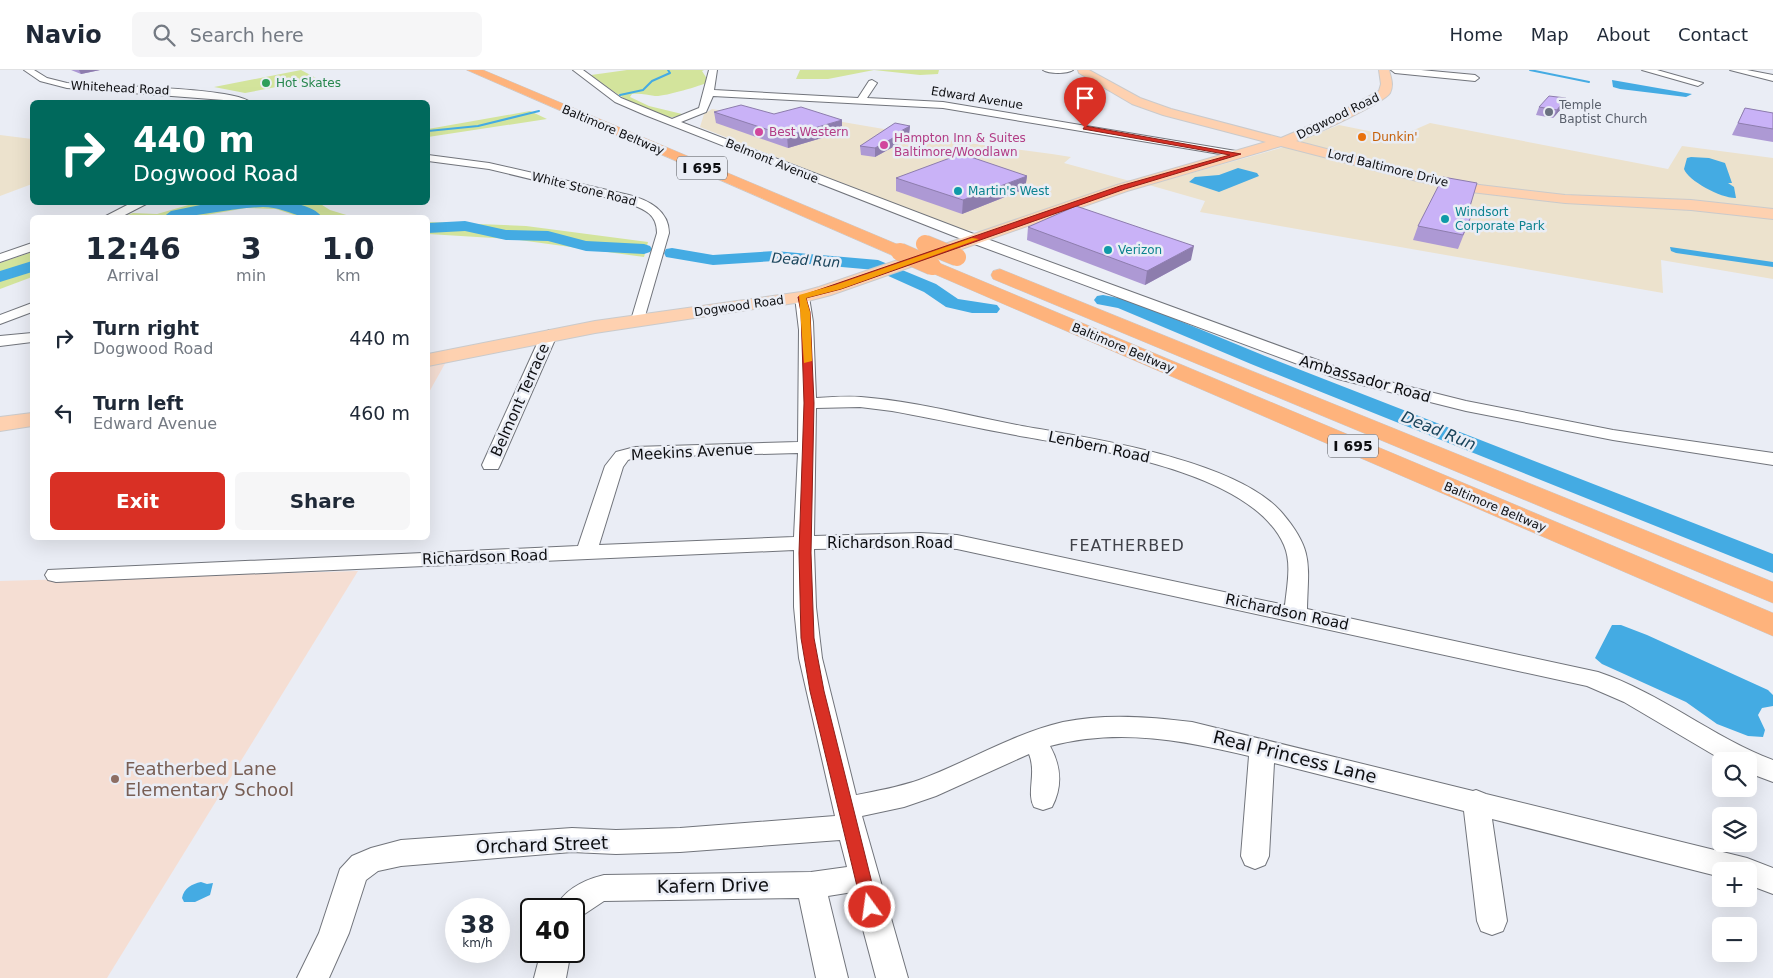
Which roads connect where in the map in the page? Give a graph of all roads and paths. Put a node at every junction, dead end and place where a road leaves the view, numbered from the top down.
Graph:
1 (28, 70) edge
2 (463, 70) edge
3 (473, 70) edge
4 (577, 70) edge
5 (713, 70) edge
6 (1047, 70) edge
7 (1069, 70) edge
8 (1085, 70) edge
9 (1384, 70) edge
10 (1394, 70) edge
11 (1646, 70) edge
12 (1734, 70) edge
13 (1475, 78) dead end
14 (1773, 78) edge
15 (872, 83) dead end
16 (1698, 83) dead end
17 (505, 84) junction
18 (540, 84) dead end
19 (709, 93) junction
20 (235, 100) edge
21 (861, 100) junction
22 (672, 122) junction
23 (1285, 141) junction
24 (1238, 154) junction
25 (430, 158) edge
26 (758, 175) dead end
27 (137, 205) edge
28 (1773, 214) edge
29 (115, 215) edge
30 (974, 240) junction
31 (30, 247) edge
32 (924, 250) junction
33 (0, 258) edge
34 (893, 263) junction
35 (802, 297) junction
36 (30, 308) edge
37 (0, 320) edge
38 (638, 320) junction
39 (548, 335) junction
40 (30, 338) edge
41 (0, 341) edge
42 (430, 360) edge
43 (809, 403) junction
44 (30, 420) edge
45 (0, 424) edge
46 (808, 447) junction
47 (1773, 459) edge
48 (491, 465) dead end
49 (805, 543) junction
50 (586, 553) junction
51 (56, 575) dead end
52 (1773, 593) edge
53 (1296, 614) junction
54 (1773, 625) edge
55 (1035, 741) junction
56 (1262, 750) junction
57 (1727, 752) edge
58 (1757, 765) edge
59 (1773, 771) edge
60 (1043, 799) dead end
61 (1476, 802) junction
62 (848, 817) junction
63 (1255, 856) dead end
64 (1712, 863) edge
65 (1757, 875) edge
66 (862, 878) junction
67 (1773, 881) edge
68 (811, 885) junction
69 (583, 898) edge
70 (1492, 921) dead end
71 (553, 963) edge
72 (313, 978) edge
73 (550, 978) edge
74 (832, 978) edge
75 (892, 978) edge

1 - 20 street, Whitehead Road
2 - 17 highway
3 - 17 highway, Baltimore Beltway / I 695
4 - 22 street, Belmont Avenue
5 - 19 street
6 - 7 street
8 - 23 main road, Lord Baltimore Drive
9 - 23 main road, Dogwood Road
10 - 13 street
11 - 16 street
12 - 14 street
15 - 21 street
17 - 34 highway, Baltimore Beltway / I 695
18 - 26 highway, Baltimore Beltway / I 695
19 - 21 street, Edward Avenue
19 - 22 street
21 - 24 street, Edward Avenue
22 - 30 street, Belmont Avenue
23 - 24 main road, Dogwood Road
23 - 28 main road, Lord Baltimore Drive
24 - 30 main road, Dogwood Road
25 - 38 street, White Stone Road
27 - 29 street
30 - 34 main road, Dogwood Road
30 - 47 street, Ambassador Road
31 - 33 street
32 - 34 highway, Baltimore Beltway / I 695, bridge
32 - 52 highway, Baltimore Beltway / I 695, bridge
32 - 54 highway, Baltimore Beltway / I 695
34 - 35 main road, Dogwood Road
35 - 38 main road, Dogwood Road
35 - 43 street
36 - 37 street
38 - 39 main road, Dogwood Road
39 - 42 main road, Dogwood Road
39 - 48 street, Belmont Terrace
40 - 41 street
43 - 46 street
43 - 53 street, Lenbern Road
44 - 45 main road
46 - 49 street
46 - 50 street, Meekins Avenue
49 - 50 street, Richardson Road
49 - 53 street, Richardson Road
49 - 62 street
50 - 51 street, Richardson Road
53 - 57 street, Richardson Road
55 - 56 street, Real Princess Lane
55 - 60 street
55 - 62 street, Real Princess Lane
56 - 61 street, Real Princess Lane
56 - 63 street
58 - 59 street, Richardson Road
61 - 64 street, Real Princess Lane
61 - 70 street
62 - 66 street
62 - 72 street, Orchard Street
65 - 67 street, Real Princess Lane
66 - 68 street, Kafern Drive
66 - 75 street
68 - 69 street, Kafern Drive
68 - 74 street
71 - 73 street

